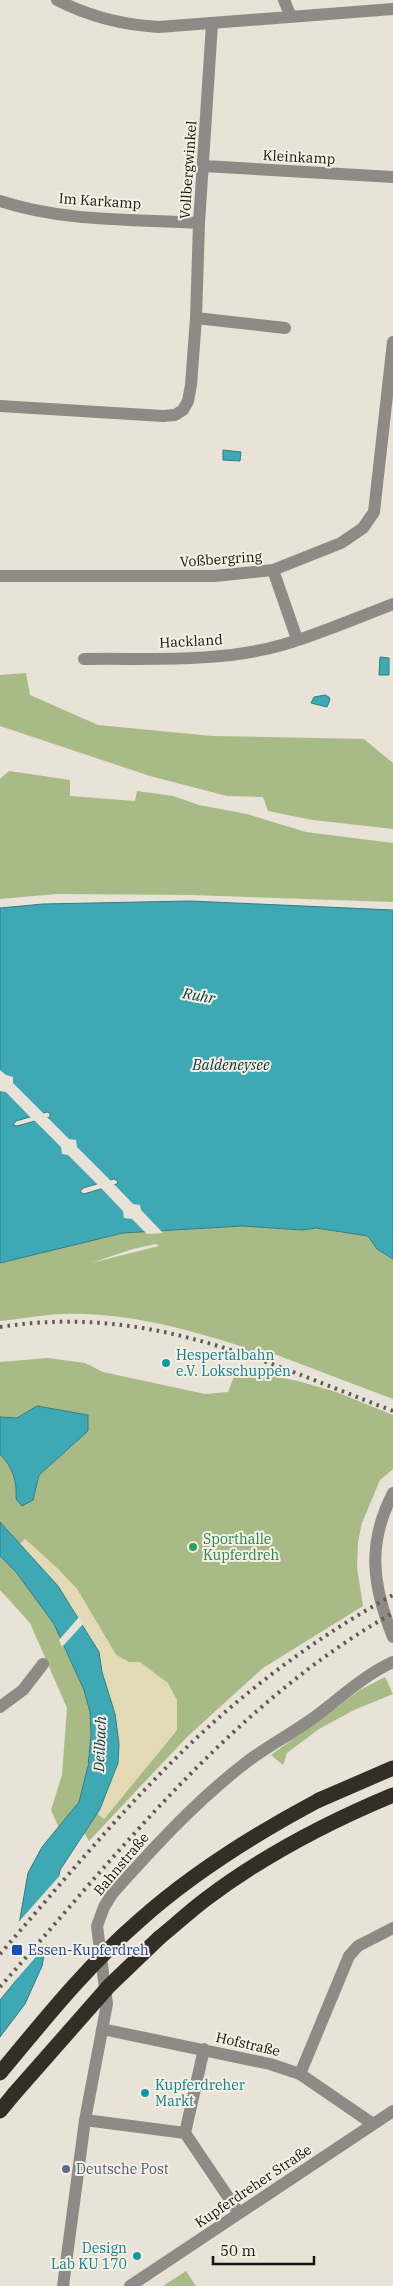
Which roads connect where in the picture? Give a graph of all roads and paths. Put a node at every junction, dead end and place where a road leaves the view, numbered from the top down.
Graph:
1 (57, 0) edge
2 (284, 0) edge
3 (393, 9) edge
4 (291, 17) junction
5 (212, 24) junction
6 (204, 166) junction
7 (393, 177) edge
8 (0, 201) edge
9 (199, 223) junction
10 (196, 318) junction
11 (284, 328) dead end
12 (393, 342) edge
13 (0, 406) edge
14 (273, 570) junction
15 (0, 576) edge
16 (393, 604) edge
17 (297, 639) junction
18 (84, 660) dead end
19 (393, 1493) edge
20 (393, 1637) edge
21 (393, 1662) edge
22 (43, 1664) dead end
23 (0, 1707) edge
24 (393, 1768) edge
25 (393, 1795) edge
26 (393, 1928) edge
27 (102, 2028) junction
28 (204, 2050) junction
29 (0, 2073) edge
30 (300, 2074) junction
31 (0, 2111) edge
32 (393, 2111) edge
33 (85, 2120) junction
34 (373, 2124) junction
35 (184, 2133) junction
36 (239, 2213) junction
37 (63, 2286) edge
38 (130, 2286) edge

1 - 5 street
2 - 4 street
3 - 4 street
4 - 5 street
5 - 6 street, Vollbergwinkel
6 - 7 street, Kleinkamp
6 - 9 street, Vollbergwinkel
8 - 9 street, Im Karkamp
9 - 10 street, Vollbergwinkel
10 - 11 street
10 - 13 street, Vollbergwinkel
12 - 14 street, Voßbergring
14 - 15 street, Voßbergring
14 - 17 street
16 - 17 street, Hackland
17 - 18 street, Hackland
19 - 20 street
21 - 27 street, Bahnstraße
22 - 23 street
24 - 29 highway, bridge
25 - 31 highway, bridge
26 - 30 street
27 - 28 street, Hofstraße
27 - 33 street, Bahnstraße
28 - 30 street, Hofstraße
28 - 35 street
30 - 34 street, Hofstraße
32 - 34 street, Kupferdreher Straße
33 - 35 street
33 - 37 street, Bahnstraße
34 - 36 street, Kupferdreher Straße
35 - 36 street
36 - 38 street, Kupferdreher Straße

